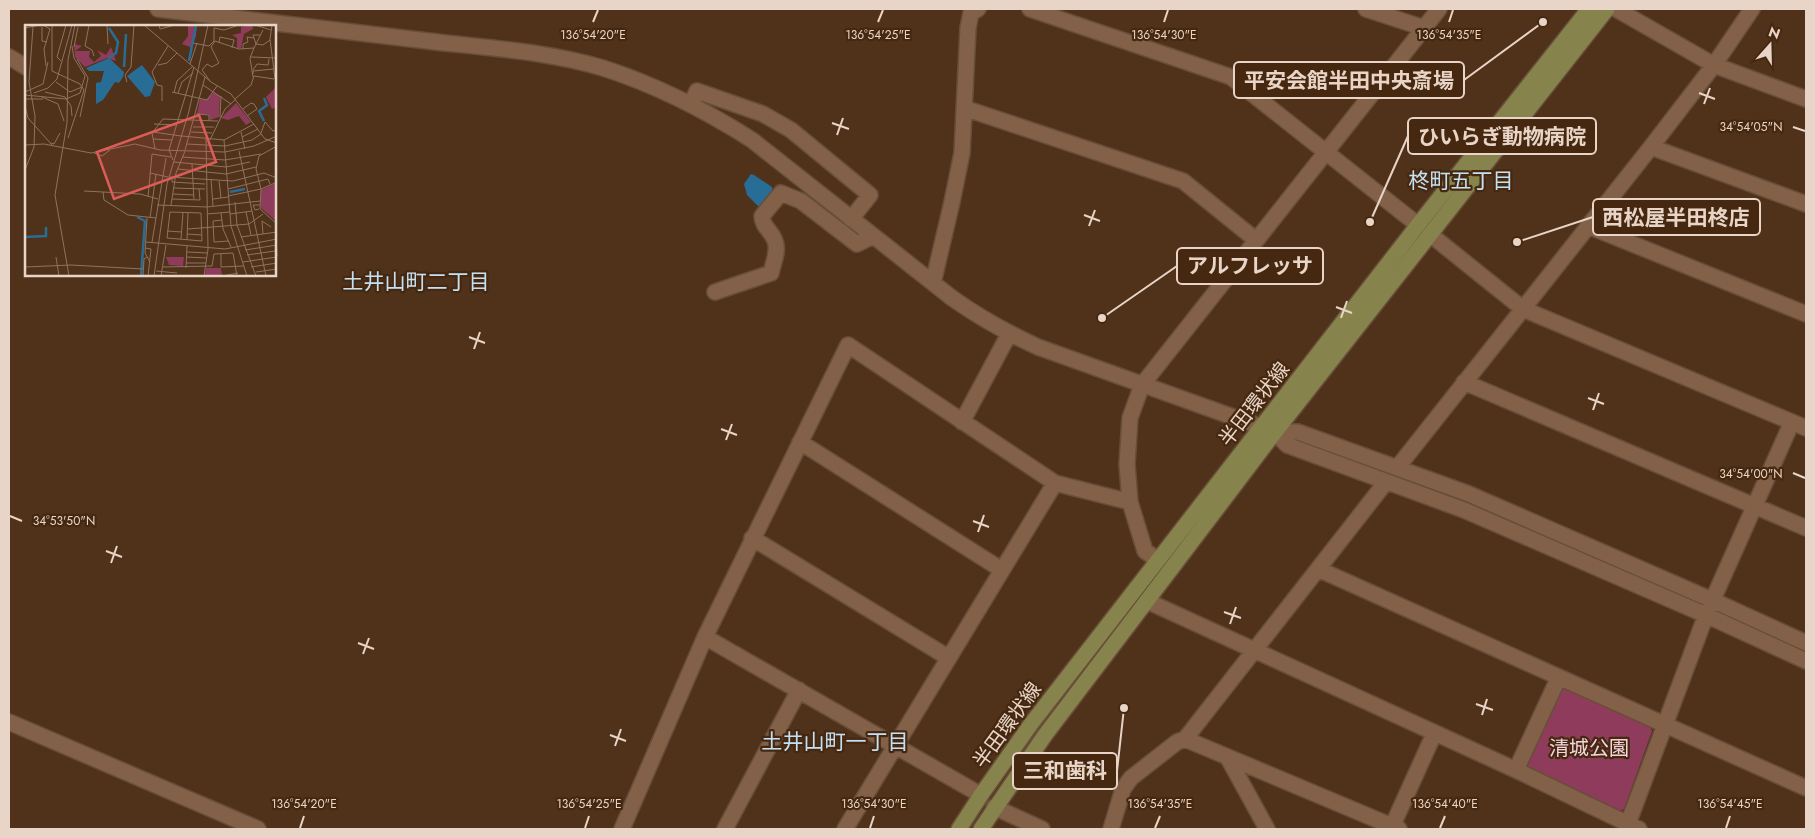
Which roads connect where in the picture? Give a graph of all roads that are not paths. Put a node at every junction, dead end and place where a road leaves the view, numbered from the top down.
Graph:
1 (158, 9) edge
2 (978, 9) edge
3 (1030, 9) edge
4 (1366, 9) edge
5 (1439, 9) edge
6 (1589, 9) edge
7 (1607, 9) edge
8 (1616, 9) edge
9 (1752, 9) edge
10 (249, 23) edge
11 (268, 25) edge
12 (276, 26) edge
13 (1424, 28) junction
14 (9, 57) edge
15 (1714, 65) junction
16 (25, 67) edge
17 (1806, 99) edge
18 (691, 104) junction
19 (964, 108) junction
20 (1651, 147) junction
21 (1326, 152) junction
22 (1806, 204) edge
23 (851, 218) junction
24 (1418, 226) junction
25 (1588, 226) junction
26 (1431, 235) junction
27 (873, 236) junction
28 (1256, 240) junction
29 (933, 284) junction
30 (716, 292) dead end
31 (1523, 309) junction
32 (1806, 314) edge
33 (1009, 334) junction
34 (1464, 382) junction
35 (1142, 384) junction
36 (962, 422) junction
37 (1792, 422) junction
38 (1806, 428) edge
39 (1268, 430) junction
40 (800, 442) junction
41 (1397, 468) junction
42 (1386, 482) junction
43 (1055, 483) junction
44 (1130, 502) junction
45 (1753, 506) junction
46 (1806, 528) edge
47 (752, 538) junction
48 (1158, 560) junction
49 (1318, 569) junction
50 (1002, 570) junction
51 (1712, 600) junction
52 (1147, 601) junction
53 (1706, 615) junction
54 (705, 637) junction
55 (1806, 643) edge
56 (1254, 650) junction
57 (949, 658) junction
58 (1806, 661) edge
59 (1559, 678) junction
60 (799, 690) junction
61 (9, 722) edge
62 (1664, 724) junction
63 (1434, 734) junction
64 (1185, 739) junction
65 (897, 746) junction
66 (1228, 758) junction
67 (1516, 770) junction
68 (1806, 788) edge
69 (981, 795) junction
70 (994, 807) junction
71 (1034, 828) edge
72 (1394, 828) edge
73 (1631, 828) edge
74 (258, 829) edge
75 (622, 829) edge
76 (725, 829) edge
77 (845, 829) edge
78 (959, 829) edge
79 (981, 829) edge
80 (1111, 829) edge
81 (1267, 829) edge

1 - 10 street
2 - 19 street
3 - 21 street
4 - 13 street
5 - 13 street
6 - 24 main road, 半田環状線
7 - 26 main road, 半田環状線
8 - 15 street
9 - 15 street
10 - 11 street
12 - 18 street
13 - 21 street
14 - 16 street
15 - 17 street
15 - 20 street
18 - 23 street
18 - 23 street
19 - 28 street
19 - 29 street
20 - 22 street
20 - 25 street
21 - 24 street
21 - 28 street
23 - 27 street
24 - 39 main road, 半田環状線
25 - 31 street
25 - 32 street
26 - 31 street
26 - 39 main road, 半田環状線
27 - 29 street
27 - 30 street
28 - 35 street
29 - 33 street
31 - 34 street
31 - 37 street
33 - 35 street
33 - 36 street
34 - 41 street
34 - 45 street
35 - 39 street
35 - 44 street
36 - 40 street
36 - 43 street
37 - 38 street
37 - 45 street
39 - 41 street
39 - 42 street
39 - 48 main road, 半田環状線
39 - 52 main road, 半田環状線
40 - 47 street
40 - 50 street
41 - 51 street
42 - 49 street
42 - 53 street
43 - 44 street
43 - 50 street
44 - 48 street
45 - 46 street
45 - 51 street
47 - 54 street
47 - 57 street
48 - 69 main road, 半田環状線
49 - 56 street
49 - 59 street
50 - 57 street
51 - 53 street
51 - 55 street
52 - 56 street
52 - 70 main road, 半田環状線
53 - 58 street
53 - 62 street
54 - 60 street
54 - 75 street
56 - 63 street
56 - 64 street
57 - 65 street
59 - 62 street
59 - 67 street
60 - 65 street
60 - 76 street
61 - 74 street
62 - 68 street
62 - 73 street
63 - 67 street
63 - 72 street
64 - 66 street
64 - 80 street
65 - 69 street
65 - 77 street
66 - 72 street
66 - 81 street
67 - 73 street
69 - 78 main road, 半田環状線
70 - 71 street
70 - 79 main road, 半田環状線

